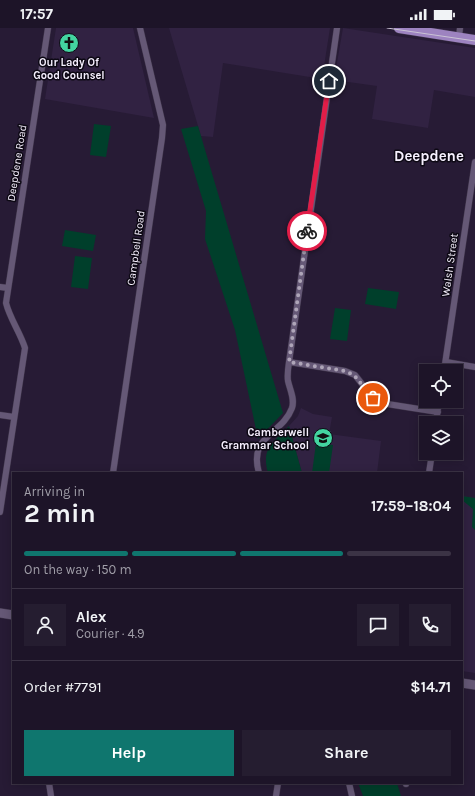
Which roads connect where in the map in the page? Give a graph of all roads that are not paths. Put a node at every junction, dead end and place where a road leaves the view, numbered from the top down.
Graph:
1 (48, 28) edge
2 (140, 28) edge
3 (337, 28) edge
4 (399, 28) edge
5 (459, 32) edge
6 (475, 40) edge
7 (475, 162) edge
8 (0, 287) edge
9 (8, 288) junction
10 (289, 362) junction
11 (446, 362) joint
12 (475, 367) edge
13 (439, 408) edge
14 (438, 412) junction
15 (0, 415) edge
16 (437, 416) edge
17 (14, 417) junction
18 (431, 460) edge
19 (113, 472) edge
20 (259, 472) edge
21 (429, 472) edge
22 (0, 510) edge
23 (0, 613) edge
24 (12, 615) edge
25 (463, 683) edge
26 (475, 685) edge
27 (50, 784) edge
28 (278, 784) edge
29 (349, 784) edge
30 (51, 796) edge
31 (276, 796) edge
32 (352, 796) edge

1 - 9 street, Deepdene Road
2 - 19 street, Campbell Road
3 - 10 street
4 - 5 main road
5 - 6 main road
7 - 11 street, Walsh Street
8 - 9 street
9 - 17 street, Deepdene Road
10 - 14 street
10 - 20 street
11 - 12 street
13 - 14 street
14 - 16 street
15 - 17 street
17 - 22 street, Deepdene Road
18 - 21 street
23 - 24 main road
25 - 26 main road
27 - 30 street
28 - 31 street
29 - 32 street

